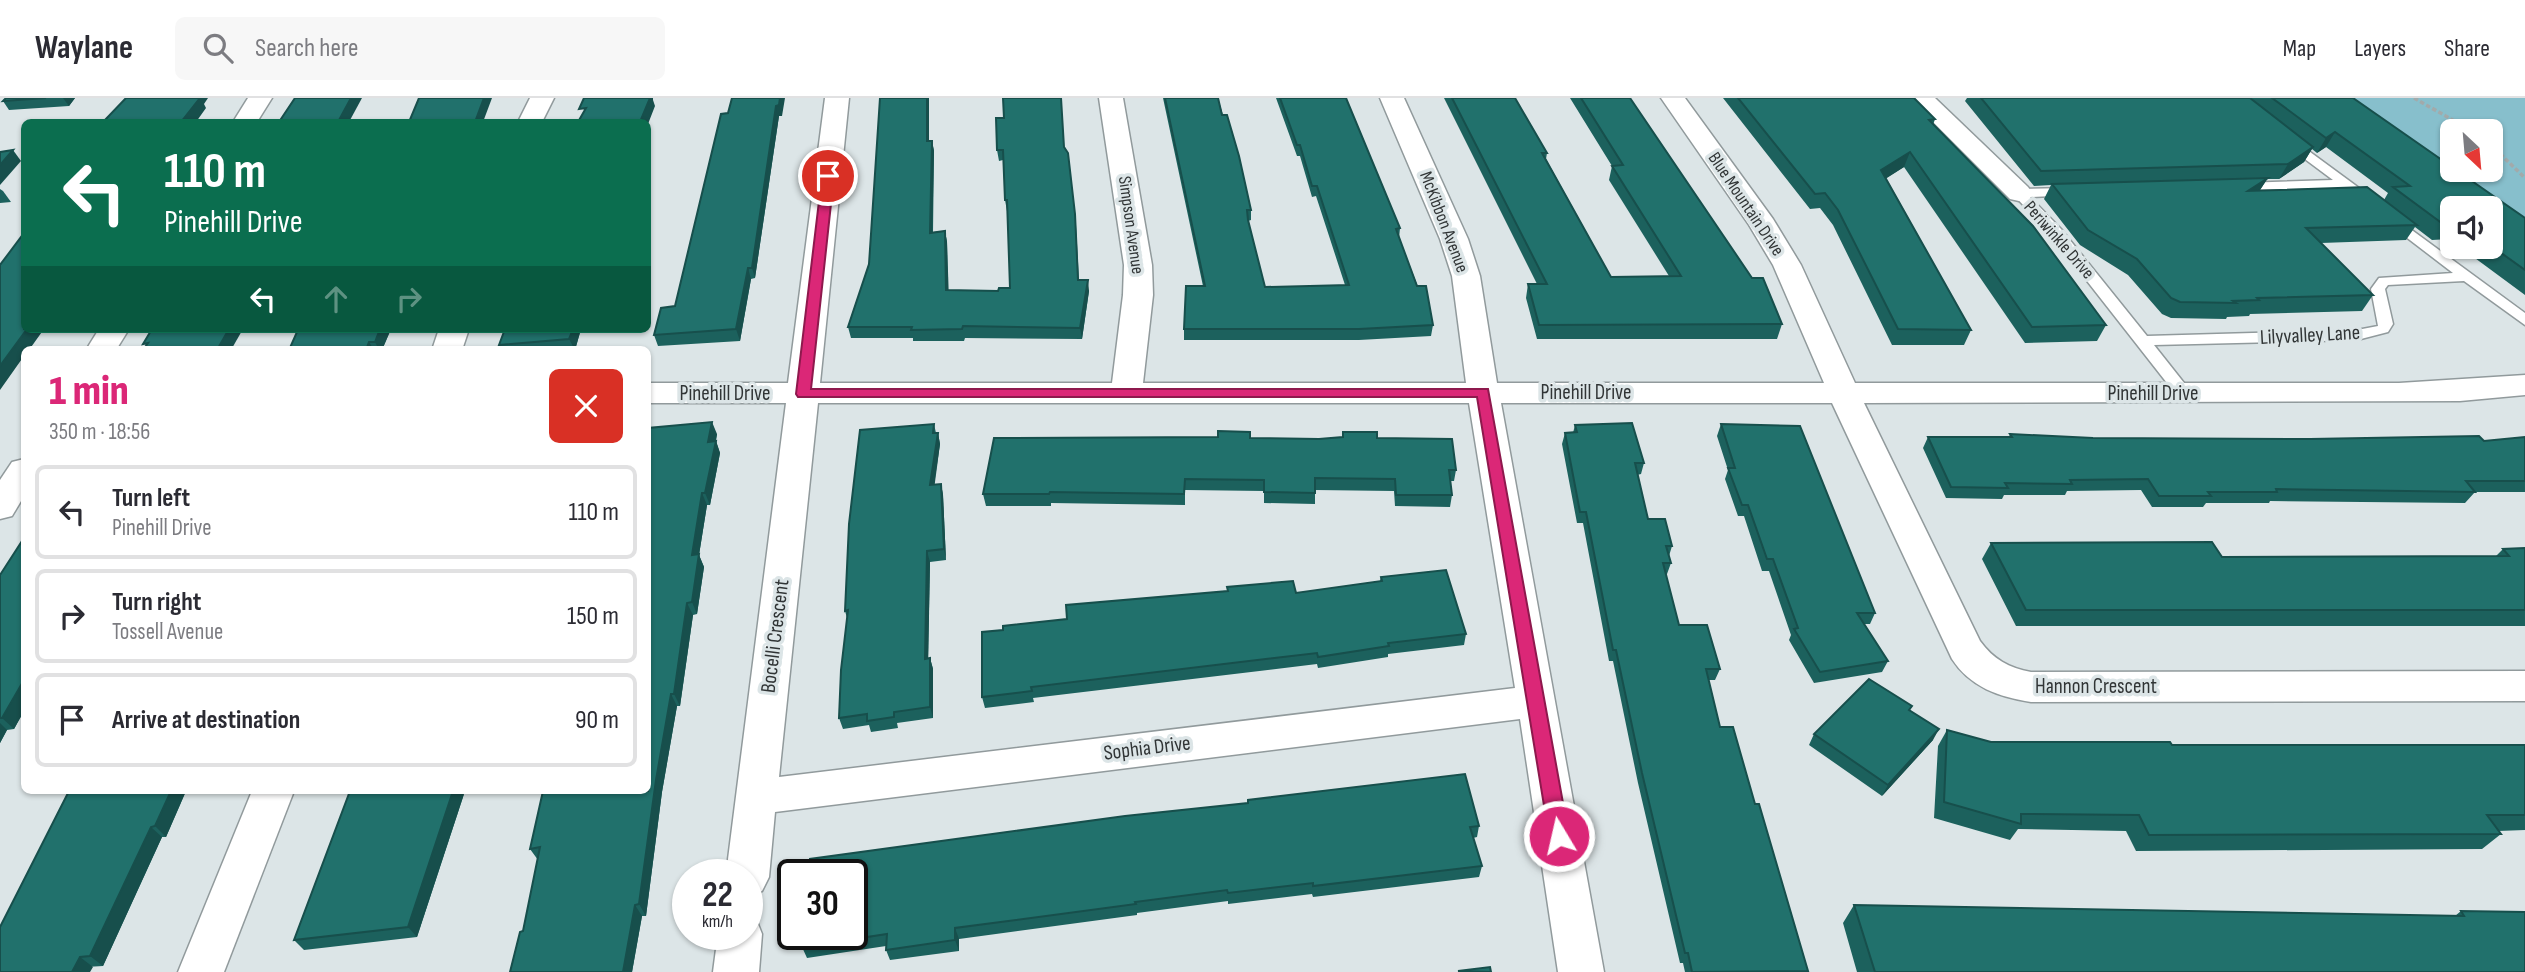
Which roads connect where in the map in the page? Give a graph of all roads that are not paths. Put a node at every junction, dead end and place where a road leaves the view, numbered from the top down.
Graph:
1 (260, 98) edge
2 (542, 98) edge
3 (837, 98) edge
4 (1111, 98) edge
5 (1392, 98) edge
6 (1672, 98) edge
7 (1921, 98) edge
8 (247, 119) edge
9 (532, 119) edge
10 (2284, 137) edge
11 (2346, 184) junction
12 (2229, 187) edge
13 (2080, 192) edge
14 (2018, 193) junction
15 (2467, 276) junction
16 (2525, 320) edge
17 (2144, 341) junction
18 (2525, 385) edge
19 (1483, 392) junction
20 (1843, 392) junction
21 (651, 393) edge
22 (2184, 393) junction
23 (803, 394) junction
24 (1126, 394) junction
25 (21, 452) edge
26 (0, 454) edge
27 (21, 475) edge
28 (0, 507) edge
29 (2525, 686) edge
30 (1537, 701) junction
31 (272, 794) edge
32 (757, 797) junction
33 (749, 859) edge
34 (738, 950) edge
35 (201, 972) edge
36 (736, 972) edge
37 (1581, 972) edge

1 - 8 street
2 - 9 street
3 - 23 street, Bocelli Crescent
4 - 24 street, Simpson Avenue
5 - 19 street, McKibbon Avenue
6 - 20 street, Blue Mountain Drive
7 - 14 street, Periwinkle Drive
10 - 11 lane
11 - 12 lane
11 - 15 lane
13 - 14 lane
14 - 17 lane, Periwinkle Drive
15 - 16 lane
15 - 17 lane, Lilyvalley Lane
17 - 22 lane, Periwinkle Drive
18 - 22 street, Pinehill Drive
19 - 20 street, Pinehill Drive
19 - 24 street, Pinehill Drive
19 - 30 street
20 - 22 street, Pinehill Drive
20 - 29 street, Hannon Crescent
21 - 23 street, Pinehill Drive
23 - 24 street, Pinehill Drive
23 - 32 street, Bocelli Crescent
25 - 26 street
27 - 28 street
30 - 32 street, Sophia Drive
30 - 37 street
31 - 35 street
32 - 33 street, Bocelli Crescent
34 - 36 street

